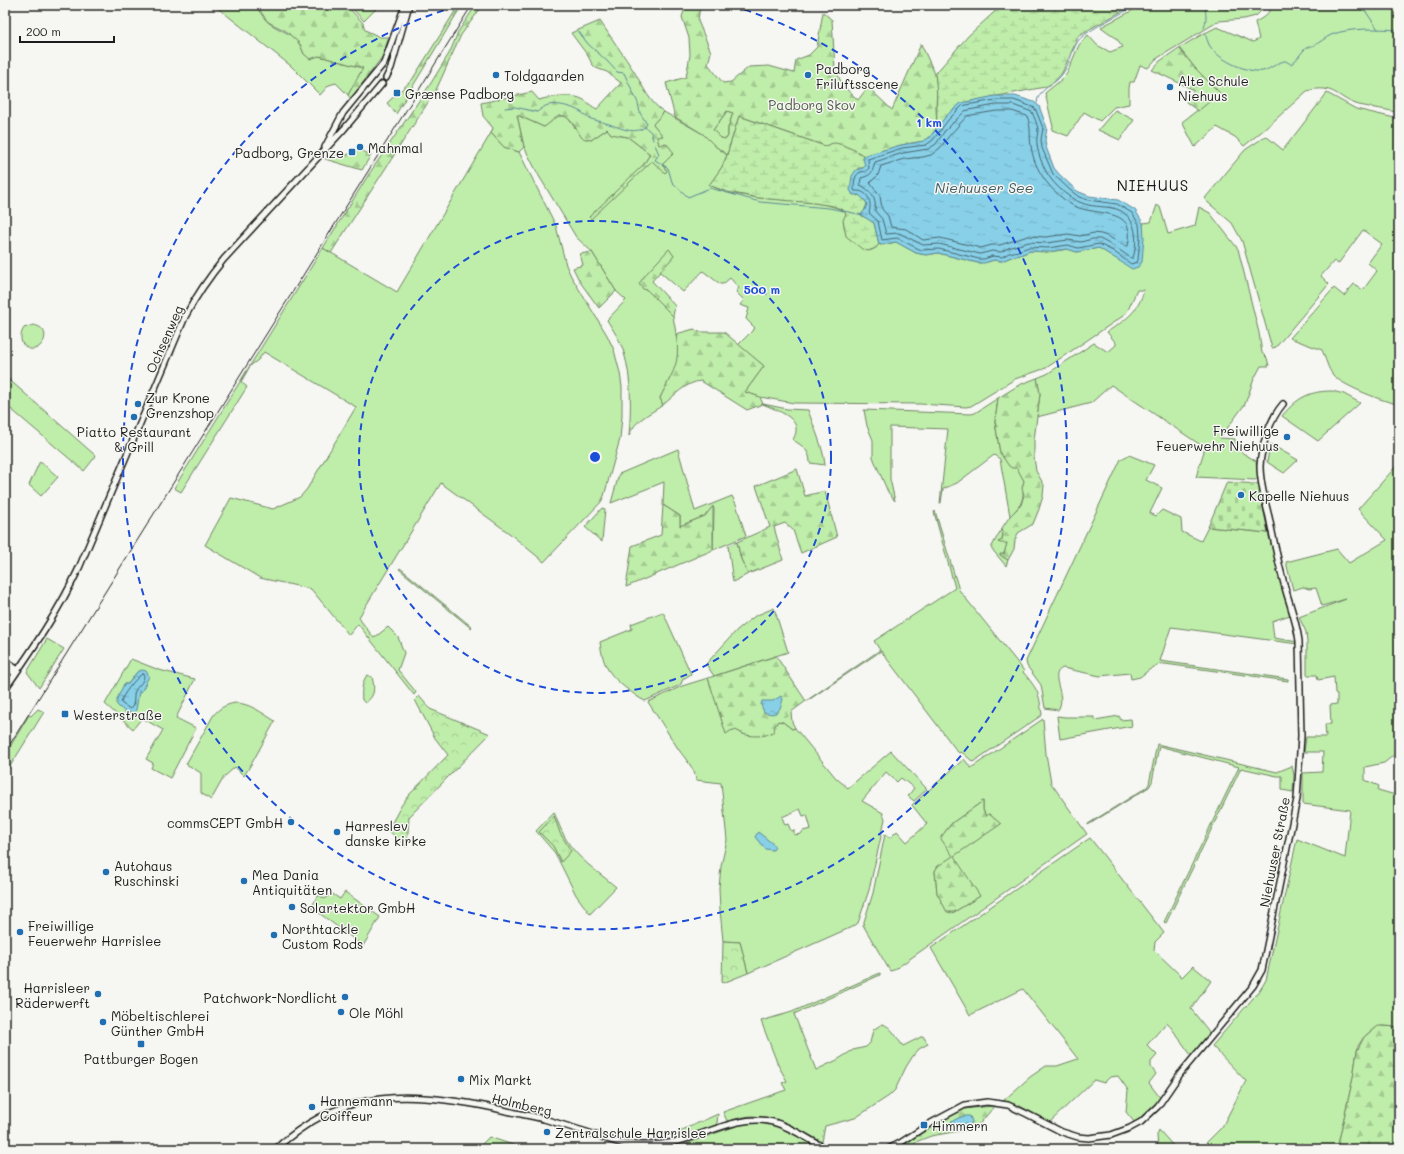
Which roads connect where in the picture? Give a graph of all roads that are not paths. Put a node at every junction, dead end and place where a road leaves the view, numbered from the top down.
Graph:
1 (405, 5) edge
2 (409, 5) edge
3 (386, 78) dead end
4 (380, 86) dead end
5 (322, 154) junction
6 (1283, 404) dead end
7 (5, 661) edge
8 (5, 665) edge
9 (17, 672) junction
10 (5, 688) edge
11 (276, 1149) edge
12 (827, 1149) edge
13 (888, 1149) edge

1 - 5 street, Ochsenweg
2 - 3 street
4 - 5 street, Ochsenweg
5 - 9 street, Ochsenweg
6 - 13 street, Niehuuser Straße
7 - 9 street
8 - 9 street
9 - 10 street, Ochsenweg
11 - 12 street, Holmberg

